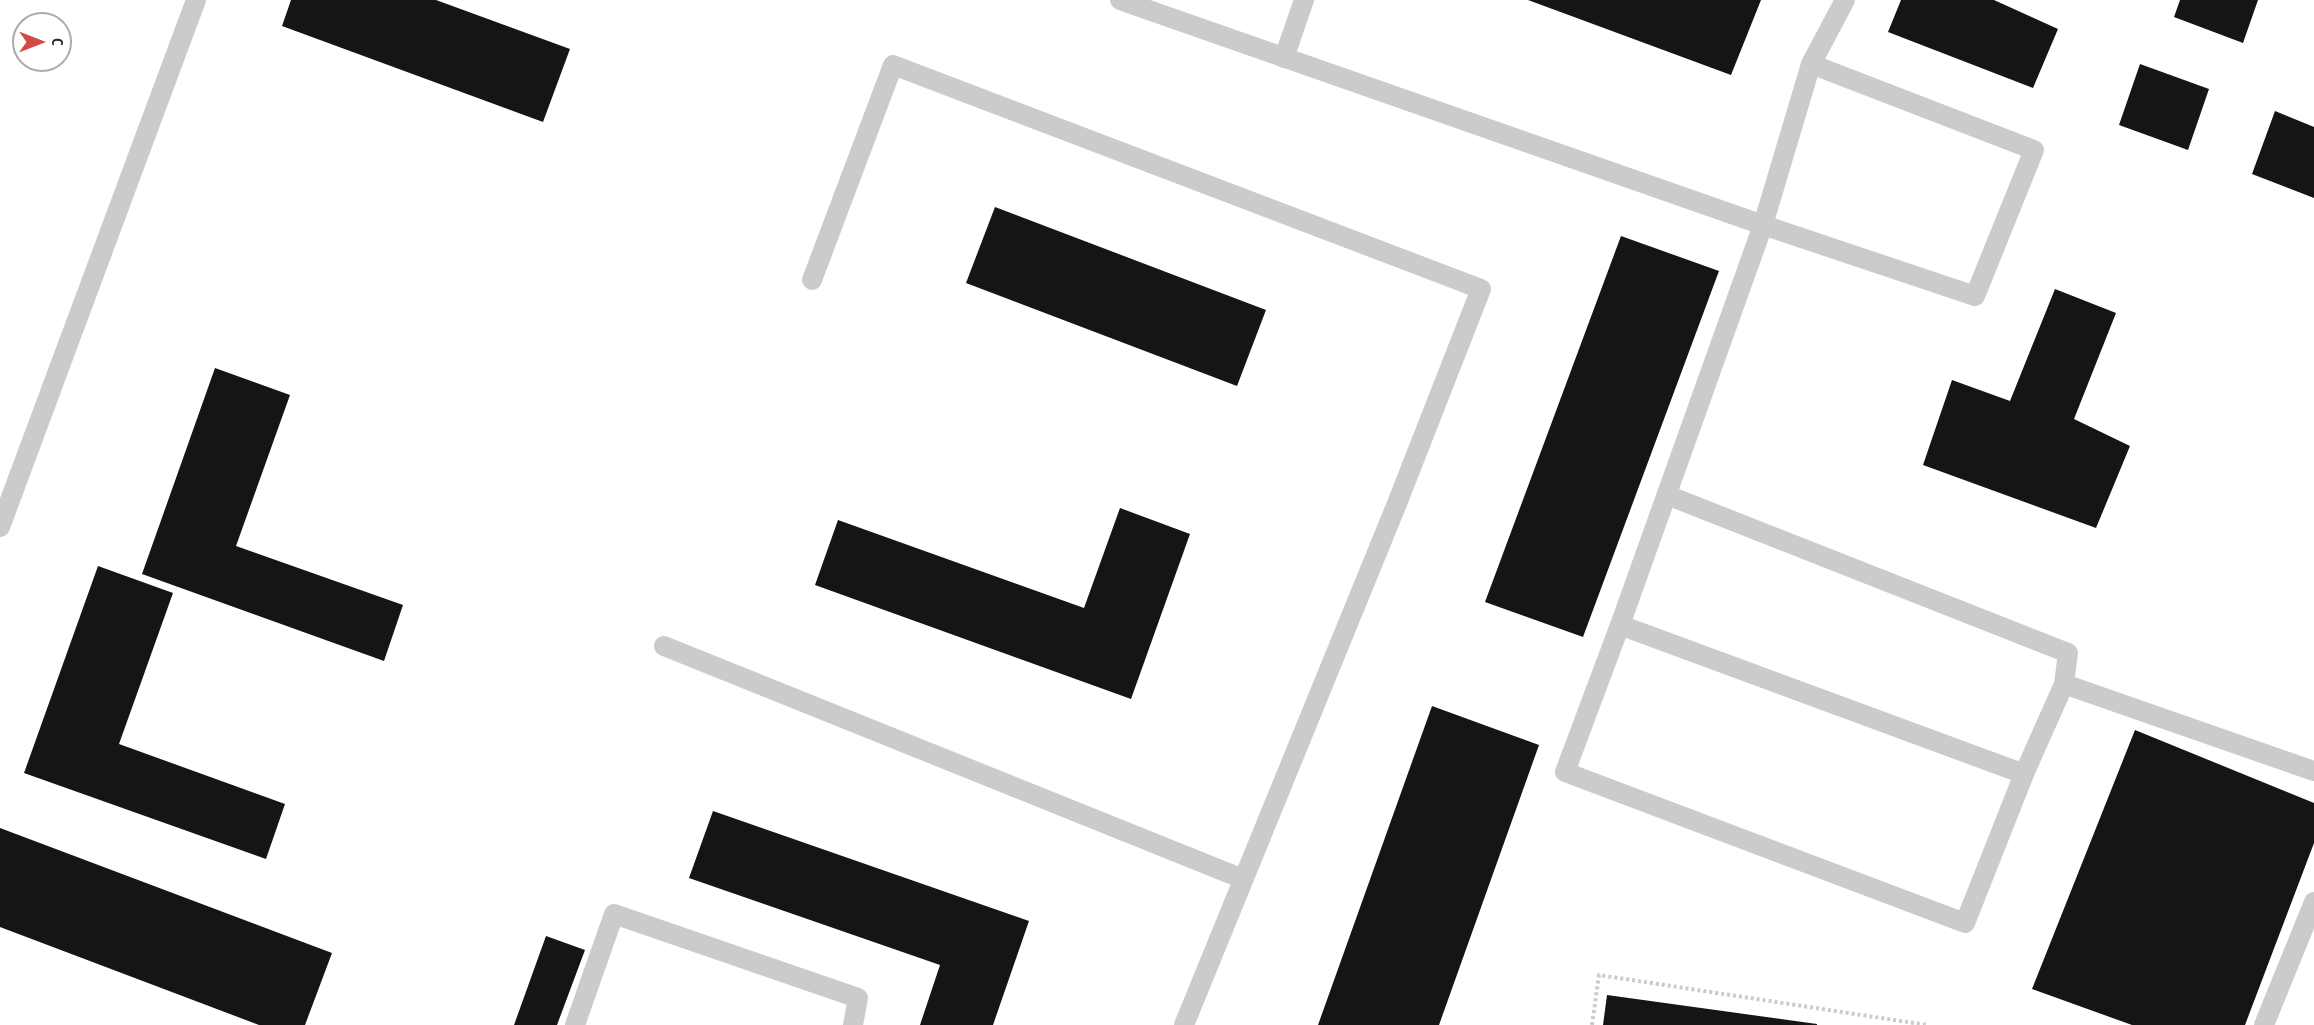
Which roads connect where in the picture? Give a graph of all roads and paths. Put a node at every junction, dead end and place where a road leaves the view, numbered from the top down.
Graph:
1 (196, 0) edge
2 (1120, 0) edge
3 (1304, 0) edge
4 (1845, 0) edge
5 (1284, 58) junction
6 (1810, 64) junction
7 (1763, 225) junction
8 (812, 280) dead end
9 (1667, 495) junction
10 (0, 527) edge
11 (1620, 625) junction
12 (664, 646) dead end
13 (2064, 684) junction
14 (2314, 771) edge
15 (2024, 774) junction
16 (1243, 879) junction
17 (2314, 902) edge
18 (575, 1025) edge
19 (853, 1025) edge
20 (1184, 1025) edge
21 (1592, 1025) edge
22 (1927, 1025) edge
23 (2264, 1025) edge

1 - 10 lane
2 - 5 lane
3 - 5 lane
4 - 6 lane
5 - 7 lane
6 - 7 lane
6 - 7 lane
7 - 9 lane
8 - 16 lane
9 - 11 lane
9 - 13 lane
11 - 15 lane
11 - 15 lane
12 - 16 lane
13 - 14 lane
13 - 15 lane
16 - 20 lane
17 - 23 lane
18 - 19 lane
21 - 22 path

